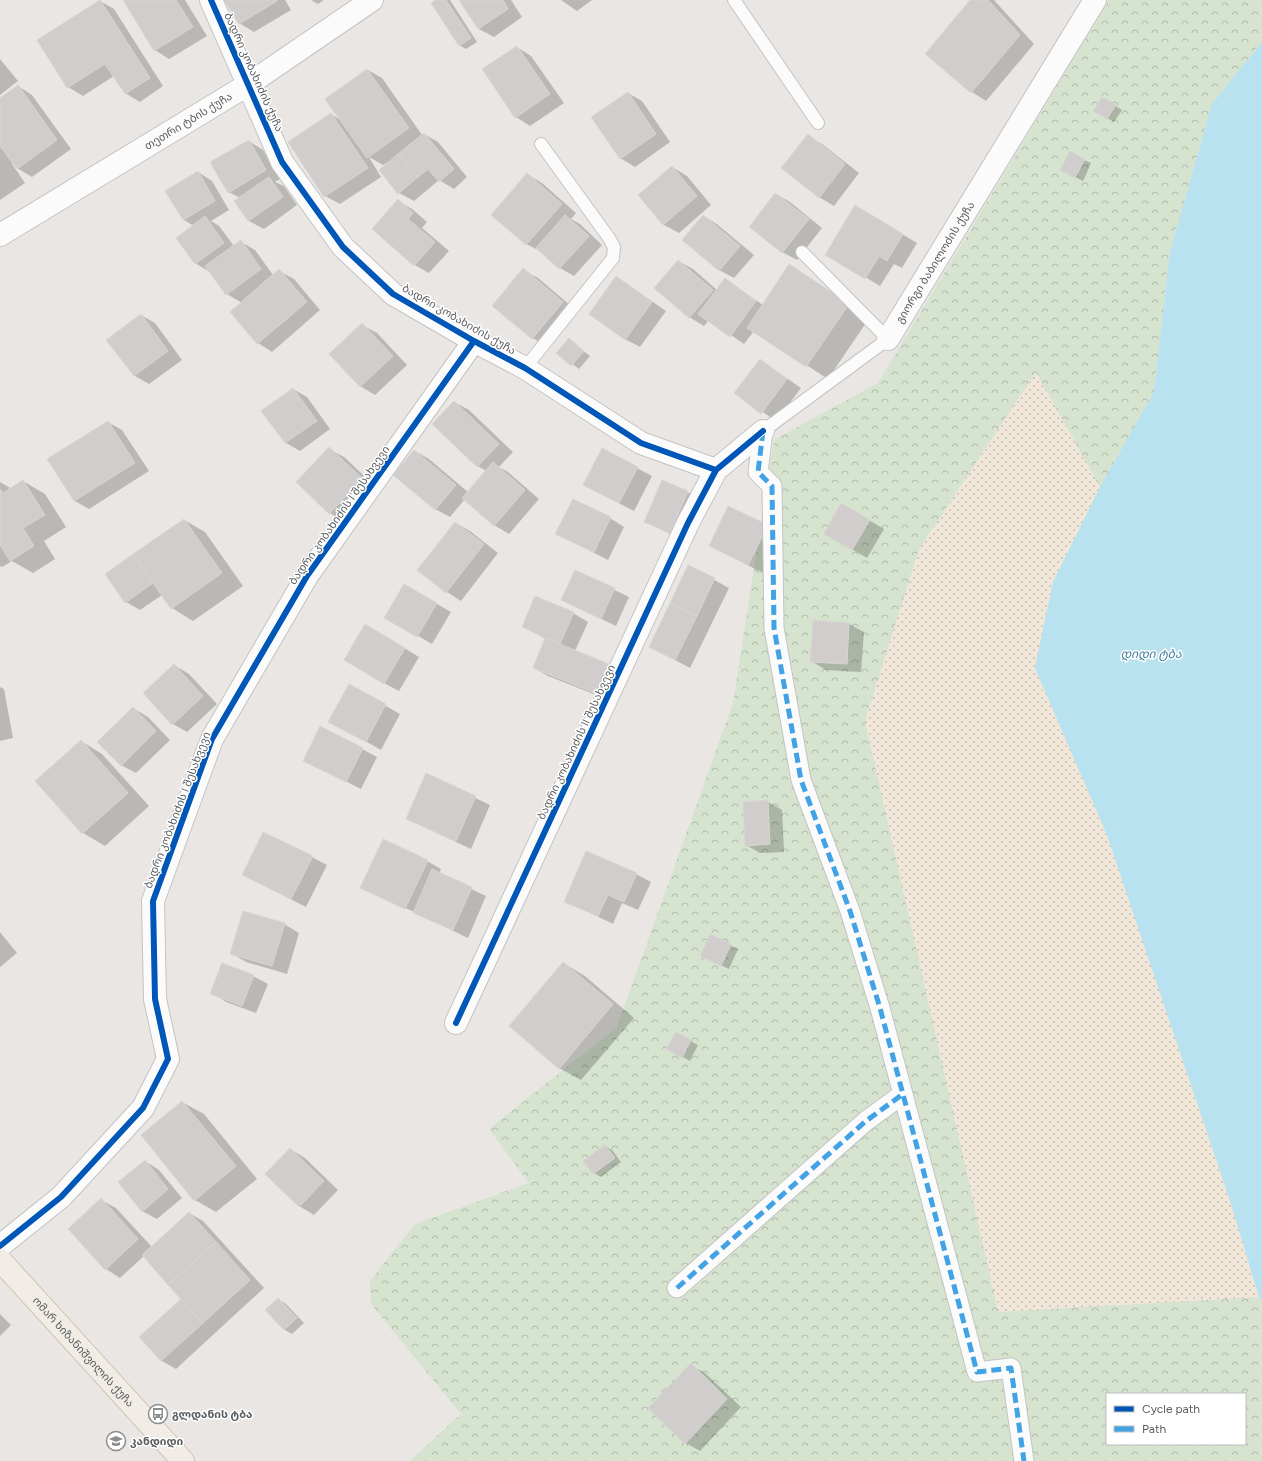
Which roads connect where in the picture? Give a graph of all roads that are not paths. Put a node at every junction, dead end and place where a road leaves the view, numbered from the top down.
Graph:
1 (211, 0) edge
2 (372, 0) edge
3 (734, 0) edge
4 (1095, 0) edge
5 (248, 84) junction
6 (818, 124) dead end
7 (542, 144) dead end
8 (0, 235) edge
9 (802, 252) dead end
10 (888, 339) junction
11 (474, 341) junction
12 (525, 368) junction
13 (763, 431) junction
14 (716, 470) junction
15 (456, 1023) dead end
16 (903, 1094) junction
17 (0, 1246) edge
18 (0, 1260) edge
19 (677, 1288) dead end
20 (183, 1461) edge
21 (1024, 1461) edge

1 - 5 street, ბადრი კობახიძის ქუჩა
2 - 5 street, თეთრი ტბის ქუჩა
3 - 6 lane
4 - 10 street, გიორგი ბაბილოძის ქუჩა
5 - 8 street, თეთრი ტბის ქუჩა
5 - 11 street, ბადრი კობახიძის ქუჩა
7 - 12 lane
9 - 10 lane
10 - 13 lane, გიორგი ბაბილოძის ქუჩა
11 - 12 street, ბადრი კობახიძის ქუჩა
11 - 17 street, ბადრი კობახიძის I შესახვევი
12 - 14 street, ბადრი კობახიძის ქუჩა
13 - 14 street, გიორგი ბაბილოძის ქუჩა
13 - 16 street
14 - 15 street, ბადრი კობახიძის II შესახვევი
16 - 19 street
16 - 21 street
18 - 20 main road, ომარ ხიზანიშვილის ქუჩა

